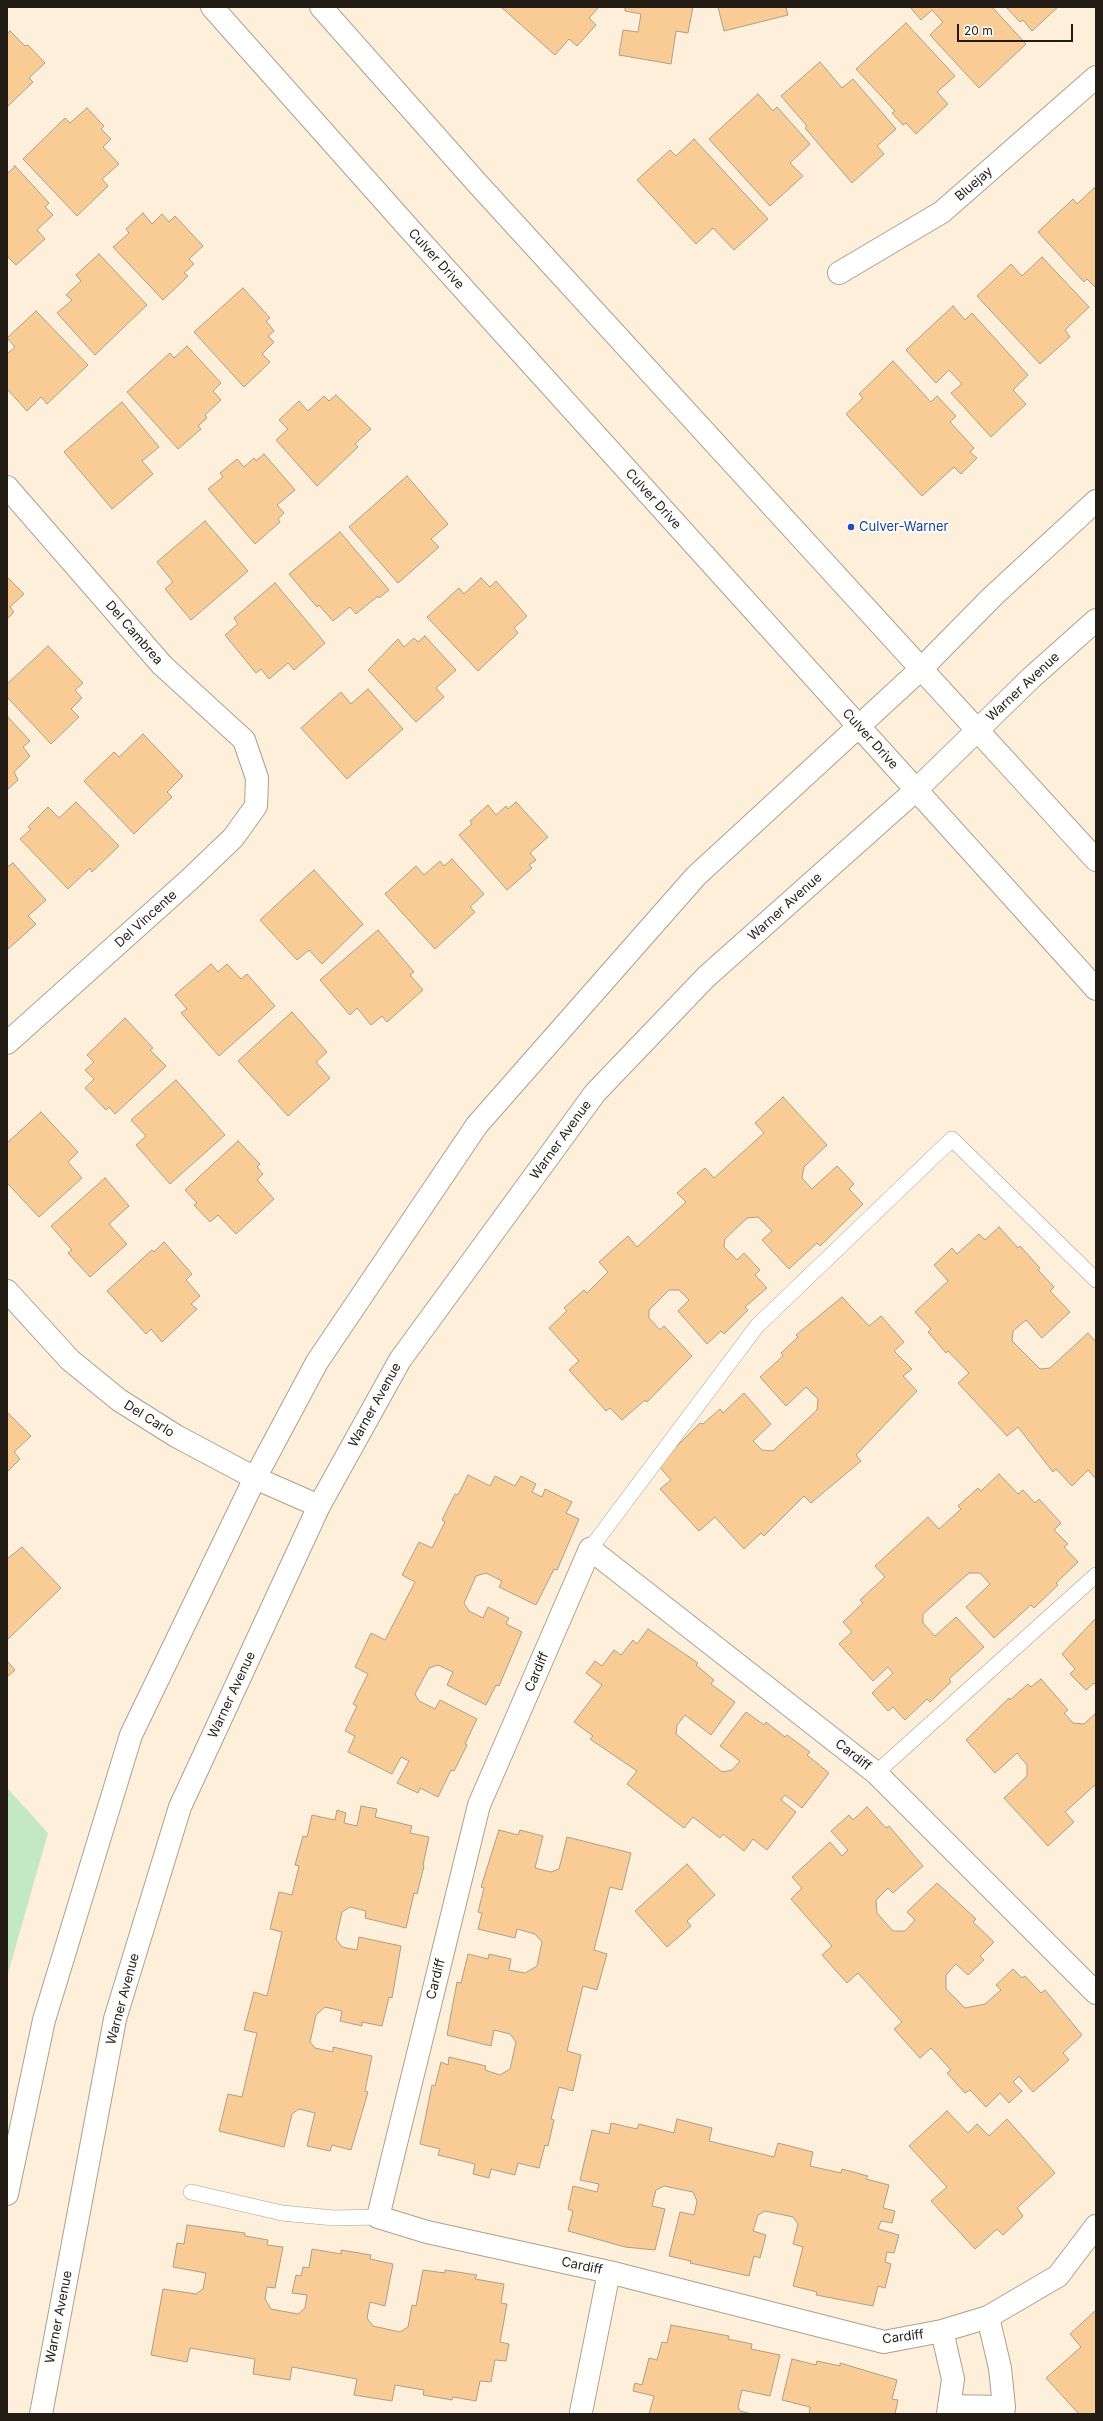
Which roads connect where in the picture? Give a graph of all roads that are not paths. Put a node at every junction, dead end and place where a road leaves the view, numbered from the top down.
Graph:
1 (212, 7) edge
2 (321, 7) edge
3 (1096, 77) edge
4 (839, 273) dead end
5 (7, 487) edge
6 (1096, 502) edge
7 (1096, 620) edge
8 (922, 668) junction
9 (858, 725) junction
10 (979, 729) junction
11 (257, 778) joint
12 (916, 790) junction
13 (1096, 860) edge
14 (1096, 989) edge
15 (7, 1043) edge
16 (1096, 1280) edge
17 (7, 1291) edge
18 (255, 1478) junction
19 (319, 1506) junction
20 (590, 1549) junction
21 (1096, 1575) edge
22 (876, 1773) junction
23 (1096, 1993) edge
24 (191, 2192) dead end
25 (7, 2194) edge
26 (378, 2217) junction
27 (1096, 2226) edge
28 (609, 2272) junction
29 (988, 2317) junction
30 (942, 2331) junction
31 (949, 2410) edge
32 (1004, 2411) edge
33 (581, 2412) dead end
34 (41, 2414) edge

1 - 9 street, Culver Drive
2 - 8 street
3 - 4 street, Bluejay
5 - 11 street, Del Cambrea
6 - 8 street
7 - 10 street, Warner Avenue
8 - 9 street
8 - 10 street
9 - 12 street, Culver Drive
9 - 18 street
10 - 12 street, Warner Avenue
10 - 13 street
11 - 15 street, Del Vincente
12 - 14 street, Culver Drive
12 - 19 street, Warner Avenue
16 - 20 lane
17 - 18 street, Del Carlo
18 - 19 street, Del Carlo
18 - 25 street
19 - 34 street, Warner Avenue
20 - 22 street, Cardiff
20 - 26 street, Cardiff
21 - 22 lane
22 - 23 street, Cardiff
24 - 26 lane
26 - 28 street, Cardiff
27 - 29 street, Cardiff
28 - 30 street, Cardiff
28 - 33 street, Cardiff
29 - 30 street, Cardiff
29 - 32 street, Cardiff
30 - 31 street, Cardiff
31 - 32 street, Cardiff

